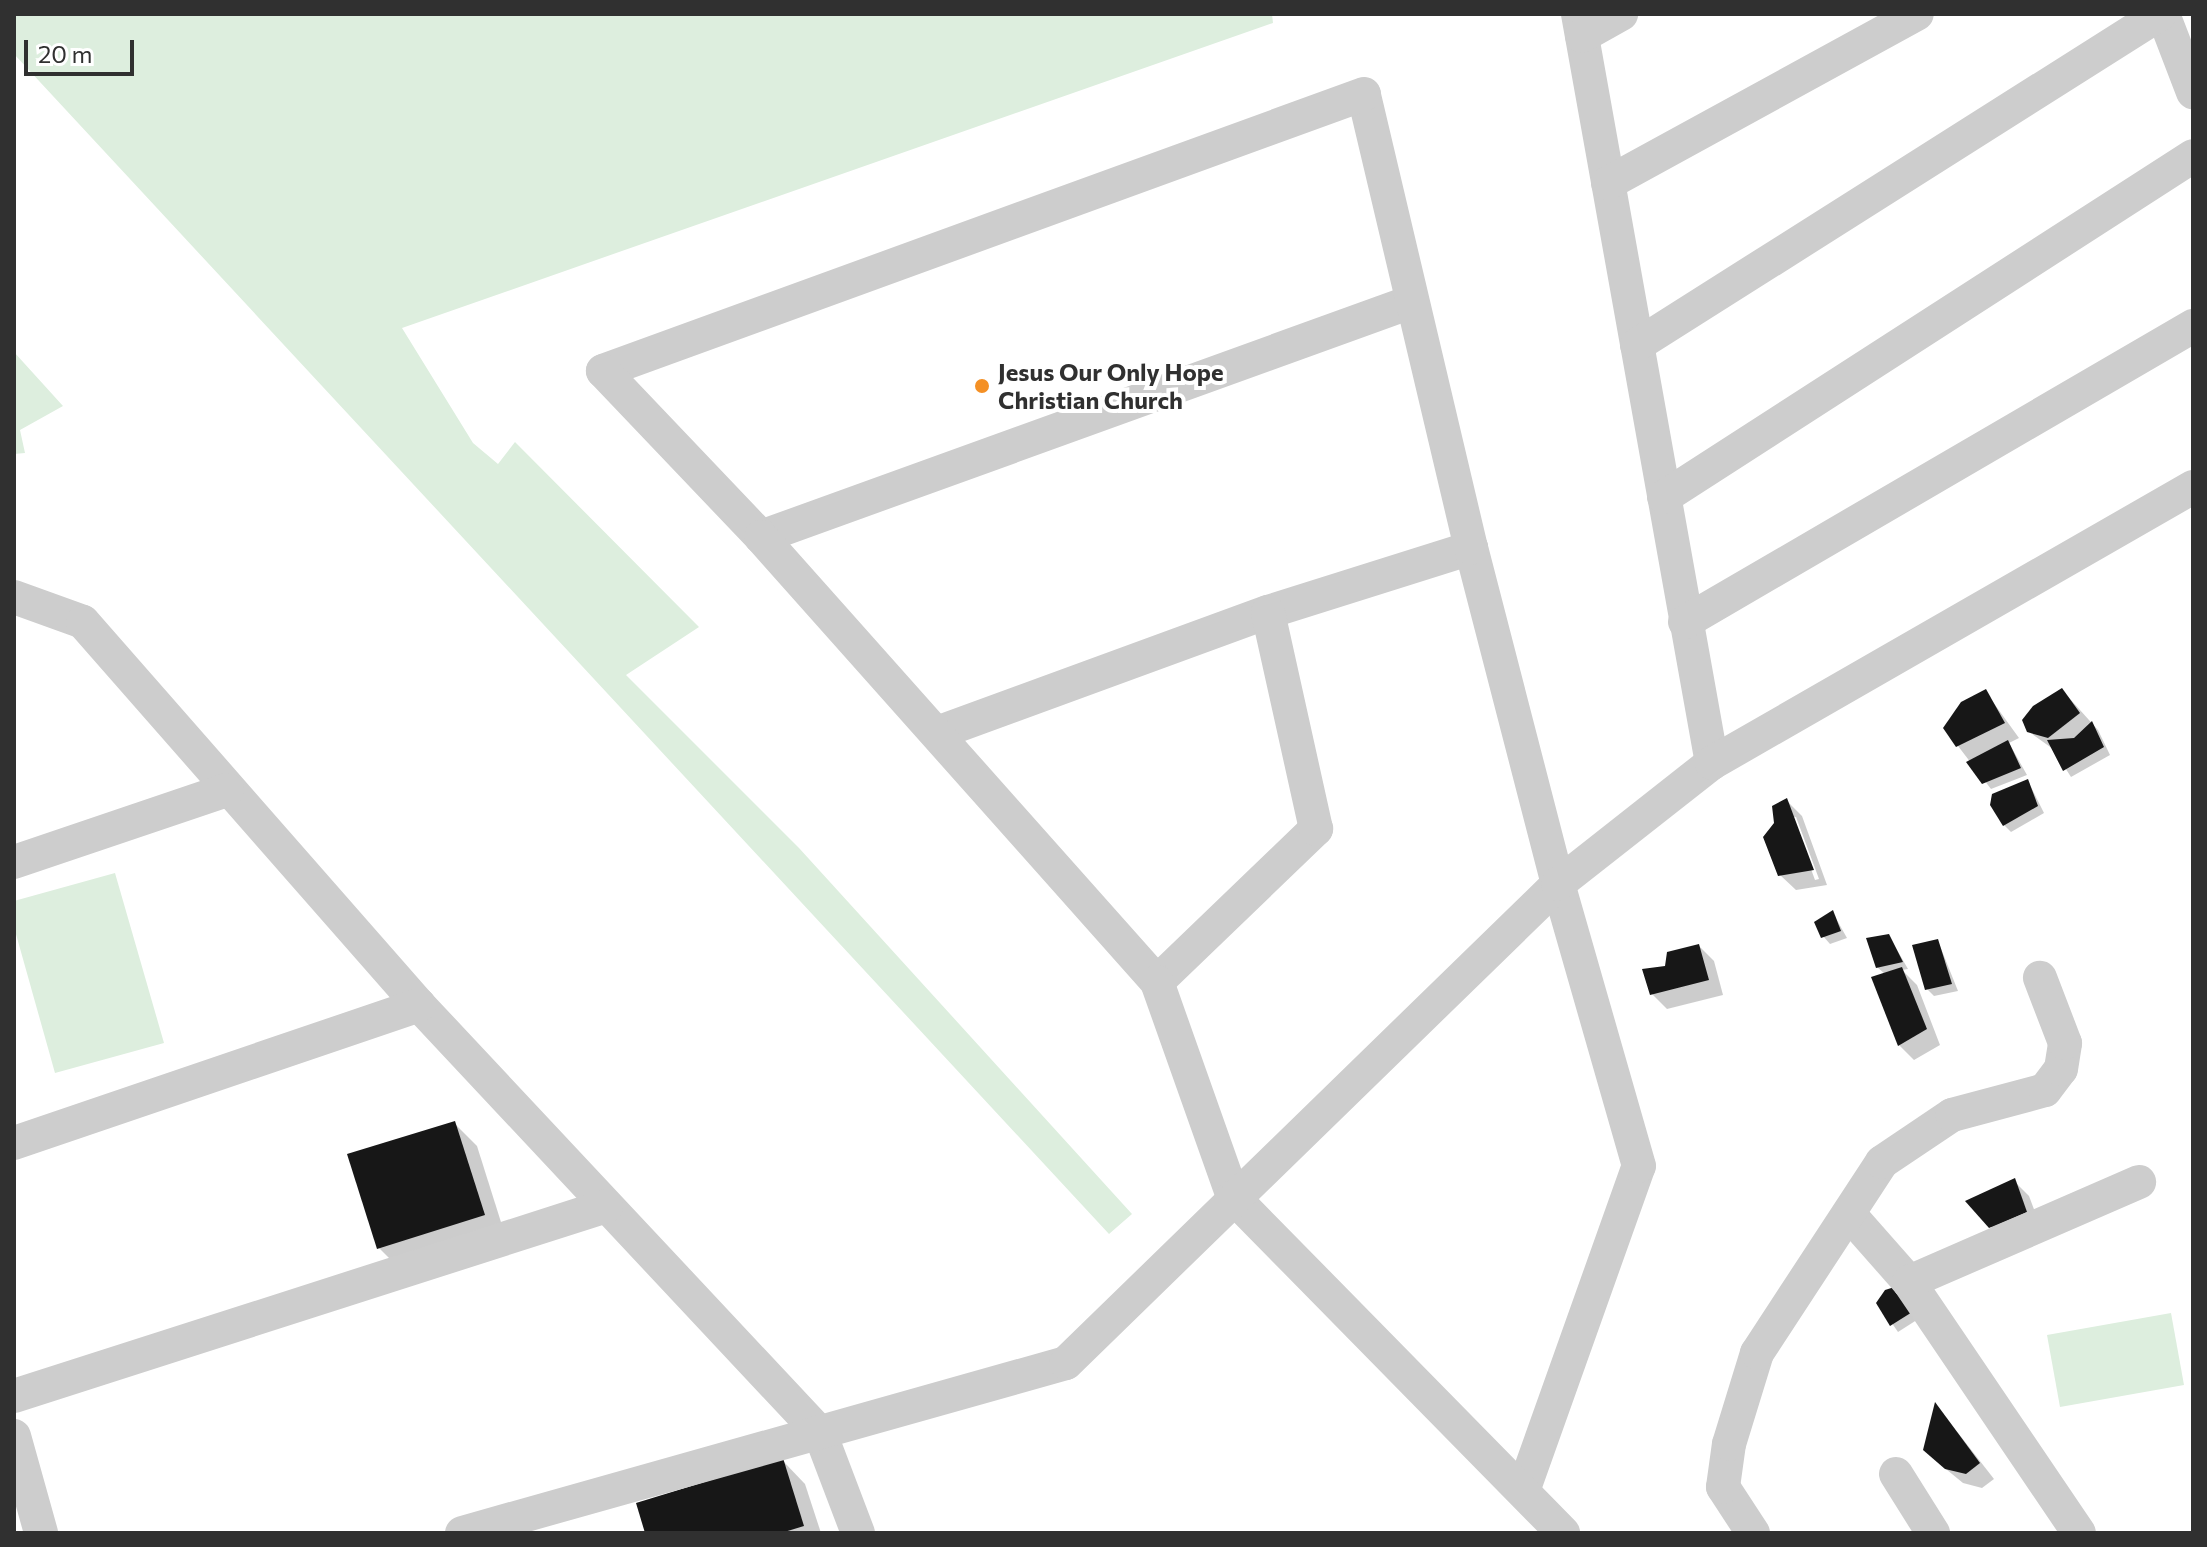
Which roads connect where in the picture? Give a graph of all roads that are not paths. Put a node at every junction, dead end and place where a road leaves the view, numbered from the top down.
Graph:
1 (1621, 14) edge
2 (1917, 14) edge
3 (2161, 14) edge
4 (1580, 25) edge
5 (2193, 92) edge
6 (2193, 156) edge
7 (1608, 183) junction
8 (1411, 302) junction
9 (2193, 326) edge
10 (1637, 345) junction
11 (2193, 487) edge
12 (1664, 497) junction
13 (761, 537) junction
14 (1471, 548) junction
15 (14, 597) edge
16 (1268, 612) junction
17 (1685, 622) junction
18 (937, 733) junction
19 (1712, 763) junction
20 (227, 790) junction
21 (14, 862) edge
22 (1558, 884) junction
23 (2040, 978) dead end
24 (1157, 982) junction
25 (419, 1005) junction
26 (14, 1143) edge
27 (2139, 1182) dead end
28 (1233, 1197) junction
29 (606, 1206) junction
30 (1849, 1214) junction
31 (1909, 1282) junction
32 (14, 1396) edge
33 (820, 1433) junction
34 (14, 1436) edge
35 (1896, 1474) dead end
36 (1523, 1491) junction
37 (2071, 1530) edge
38 (41, 1533) edge
39 (462, 1533) edge
40 (858, 1533) edge
41 (1563, 1533) edge
42 (1753, 1533) edge
43 (1933, 1533) edge

1 - 4 street
2 - 7 street
3 - 5 street
3 - 10 street
4 - 7 street
6 - 12 street
7 - 10 street
8 - 13 street
8 - 13 street
8 - 14 street
9 - 17 street
10 - 12 street
11 - 19 street
12 - 17 street
13 - 18 street
14 - 16 street
14 - 22 street
15 - 20 street
16 - 18 street
16 - 24 street
17 - 19 street
18 - 24 street
19 - 22 street
20 - 21 street
20 - 25 street
22 - 28 street
22 - 36 street
23 - 30 street
24 - 28 street
25 - 26 street
25 - 29 street
27 - 31 street
28 - 33 street
28 - 36 street
29 - 32 street
29 - 33 street
30 - 31 street
30 - 42 street
31 - 37 street
33 - 39 street
33 - 40 street
34 - 38 street
35 - 43 street
36 - 41 street

